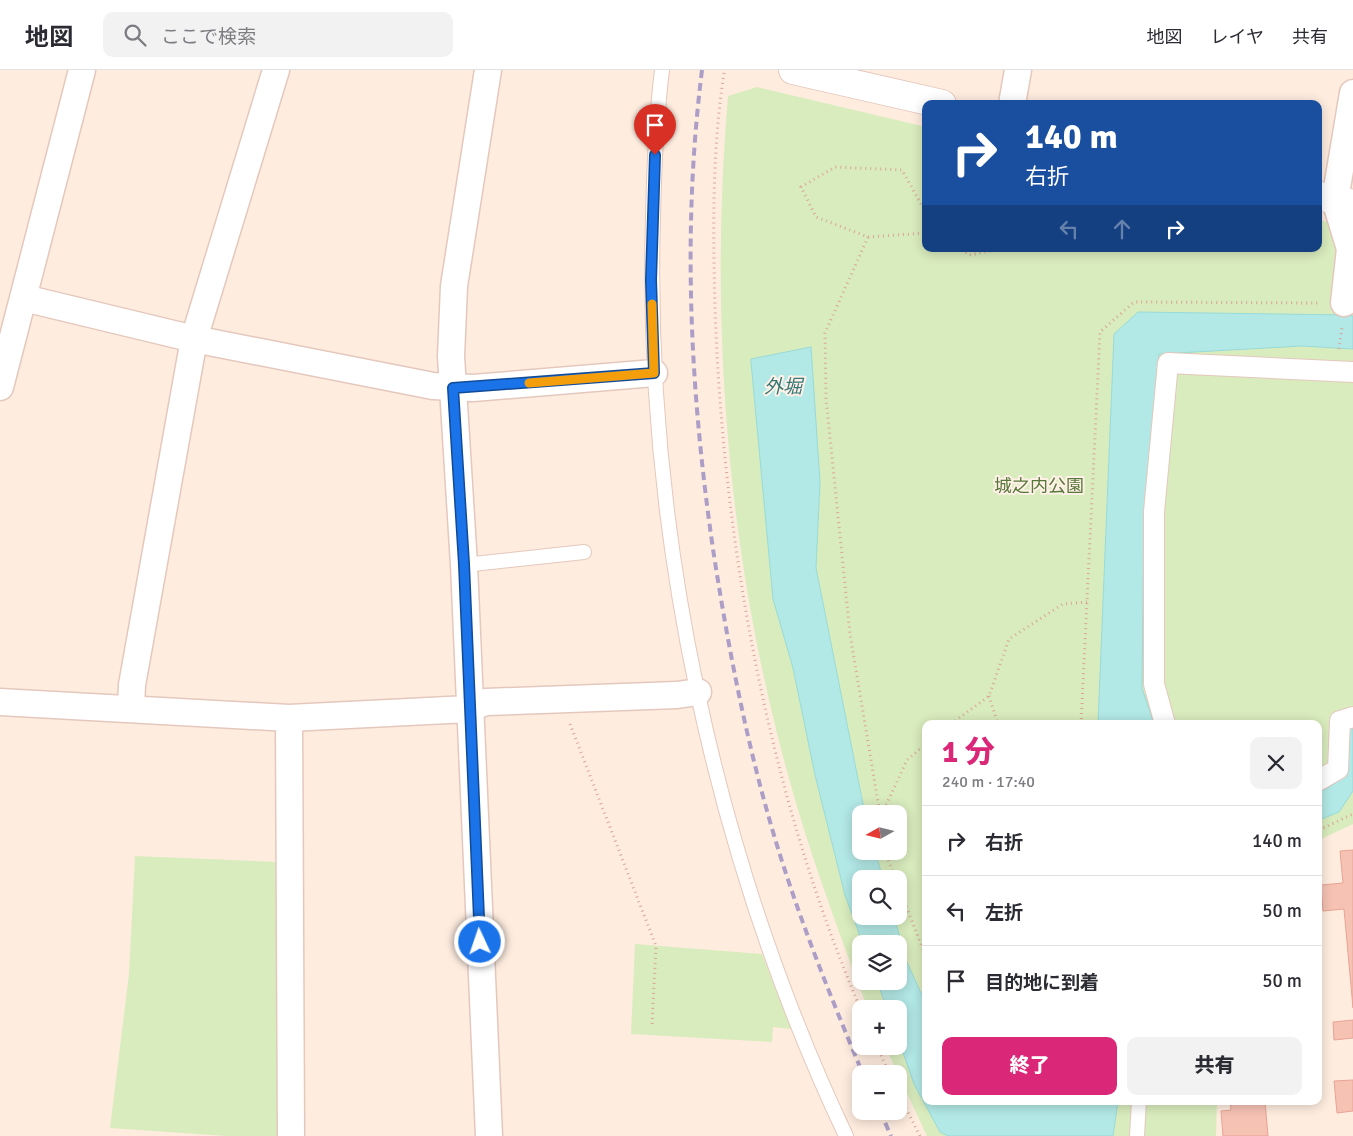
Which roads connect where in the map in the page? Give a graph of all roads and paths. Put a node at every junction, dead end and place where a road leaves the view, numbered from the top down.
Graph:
1 (82, 70) edge
2 (276, 70) edge
3 (488, 70) edge
4 (662, 70) edge
5 (793, 70) edge
6 (1018, 70) edge
7 (724, 73) dead end
8 (1353, 93) edge
9 (924, 100) edge
10 (1013, 100) edge
11 (1336, 200) edge
12 (922, 206) edge
13 (922, 233) edge
14 (868, 237) junction
15 (965, 252) edge
16 (984, 252) edge
17 (24, 298) junction
18 (1344, 303) joint
19 (194, 339) junction
20 (1345, 371) edge
21 (654, 373) junction
22 (0, 387) edge
23 (453, 388) junction
24 (584, 552) dead end
25 (464, 564) junction
26 (1087, 602) dead end
27 (698, 692) junction
28 (989, 696) junction
29 (566, 699) junction
30 (0, 702) edge
31 (131, 708) junction
32 (468, 709) junction
33 (1353, 717) edge
34 (289, 718) junction
35 (956, 720) edge
36 (997, 720) edge
37 (1164, 720) edge
38 (922, 747) edge
39 (1322, 778) edge
40 (879, 805) edge
41 (885, 805) edge
42 (1353, 814) edge
43 (1322, 829) edge
44 (907, 908) edge
45 (922, 947) edge
46 (857, 1000) edge
47 (652, 1024) dead end
48 (1139, 1105) edge
49 (907, 1110) edge
50 (291, 1136) edge
51 (489, 1136) edge
52 (846, 1136) edge
53 (920, 1136) edge
54 (1137, 1136) edge

1 - 17 street
2 - 19 street
3 - 23 street
4 - 21 lane
5 - 9 street
6 - 10 street
7 - 46 path
8 - 11 street
11 - 18 street
12 - 14 path
13 - 14 path
14 - 40 path
15 - 16 path
17 - 19 street
17 - 22 street
18 - 20 path
19 - 23 street
19 - 31 street
20 - 37 street
21 - 23 street
21 - 27 lane
23 - 25 street
24 - 25 lane
25 - 32 street
26 - 28 path
27 - 29 street
27 - 52 lane
28 - 35 path
28 - 36 path
29 - 32 street
29 - 47 path
30 - 31 street
31 - 34 street
32 - 34 street
32 - 51 street
33 - 39 street
34 - 50 street
38 - 41 path
42 - 43 path
44 - 45 path
48 - 54 lane
49 - 53 path

